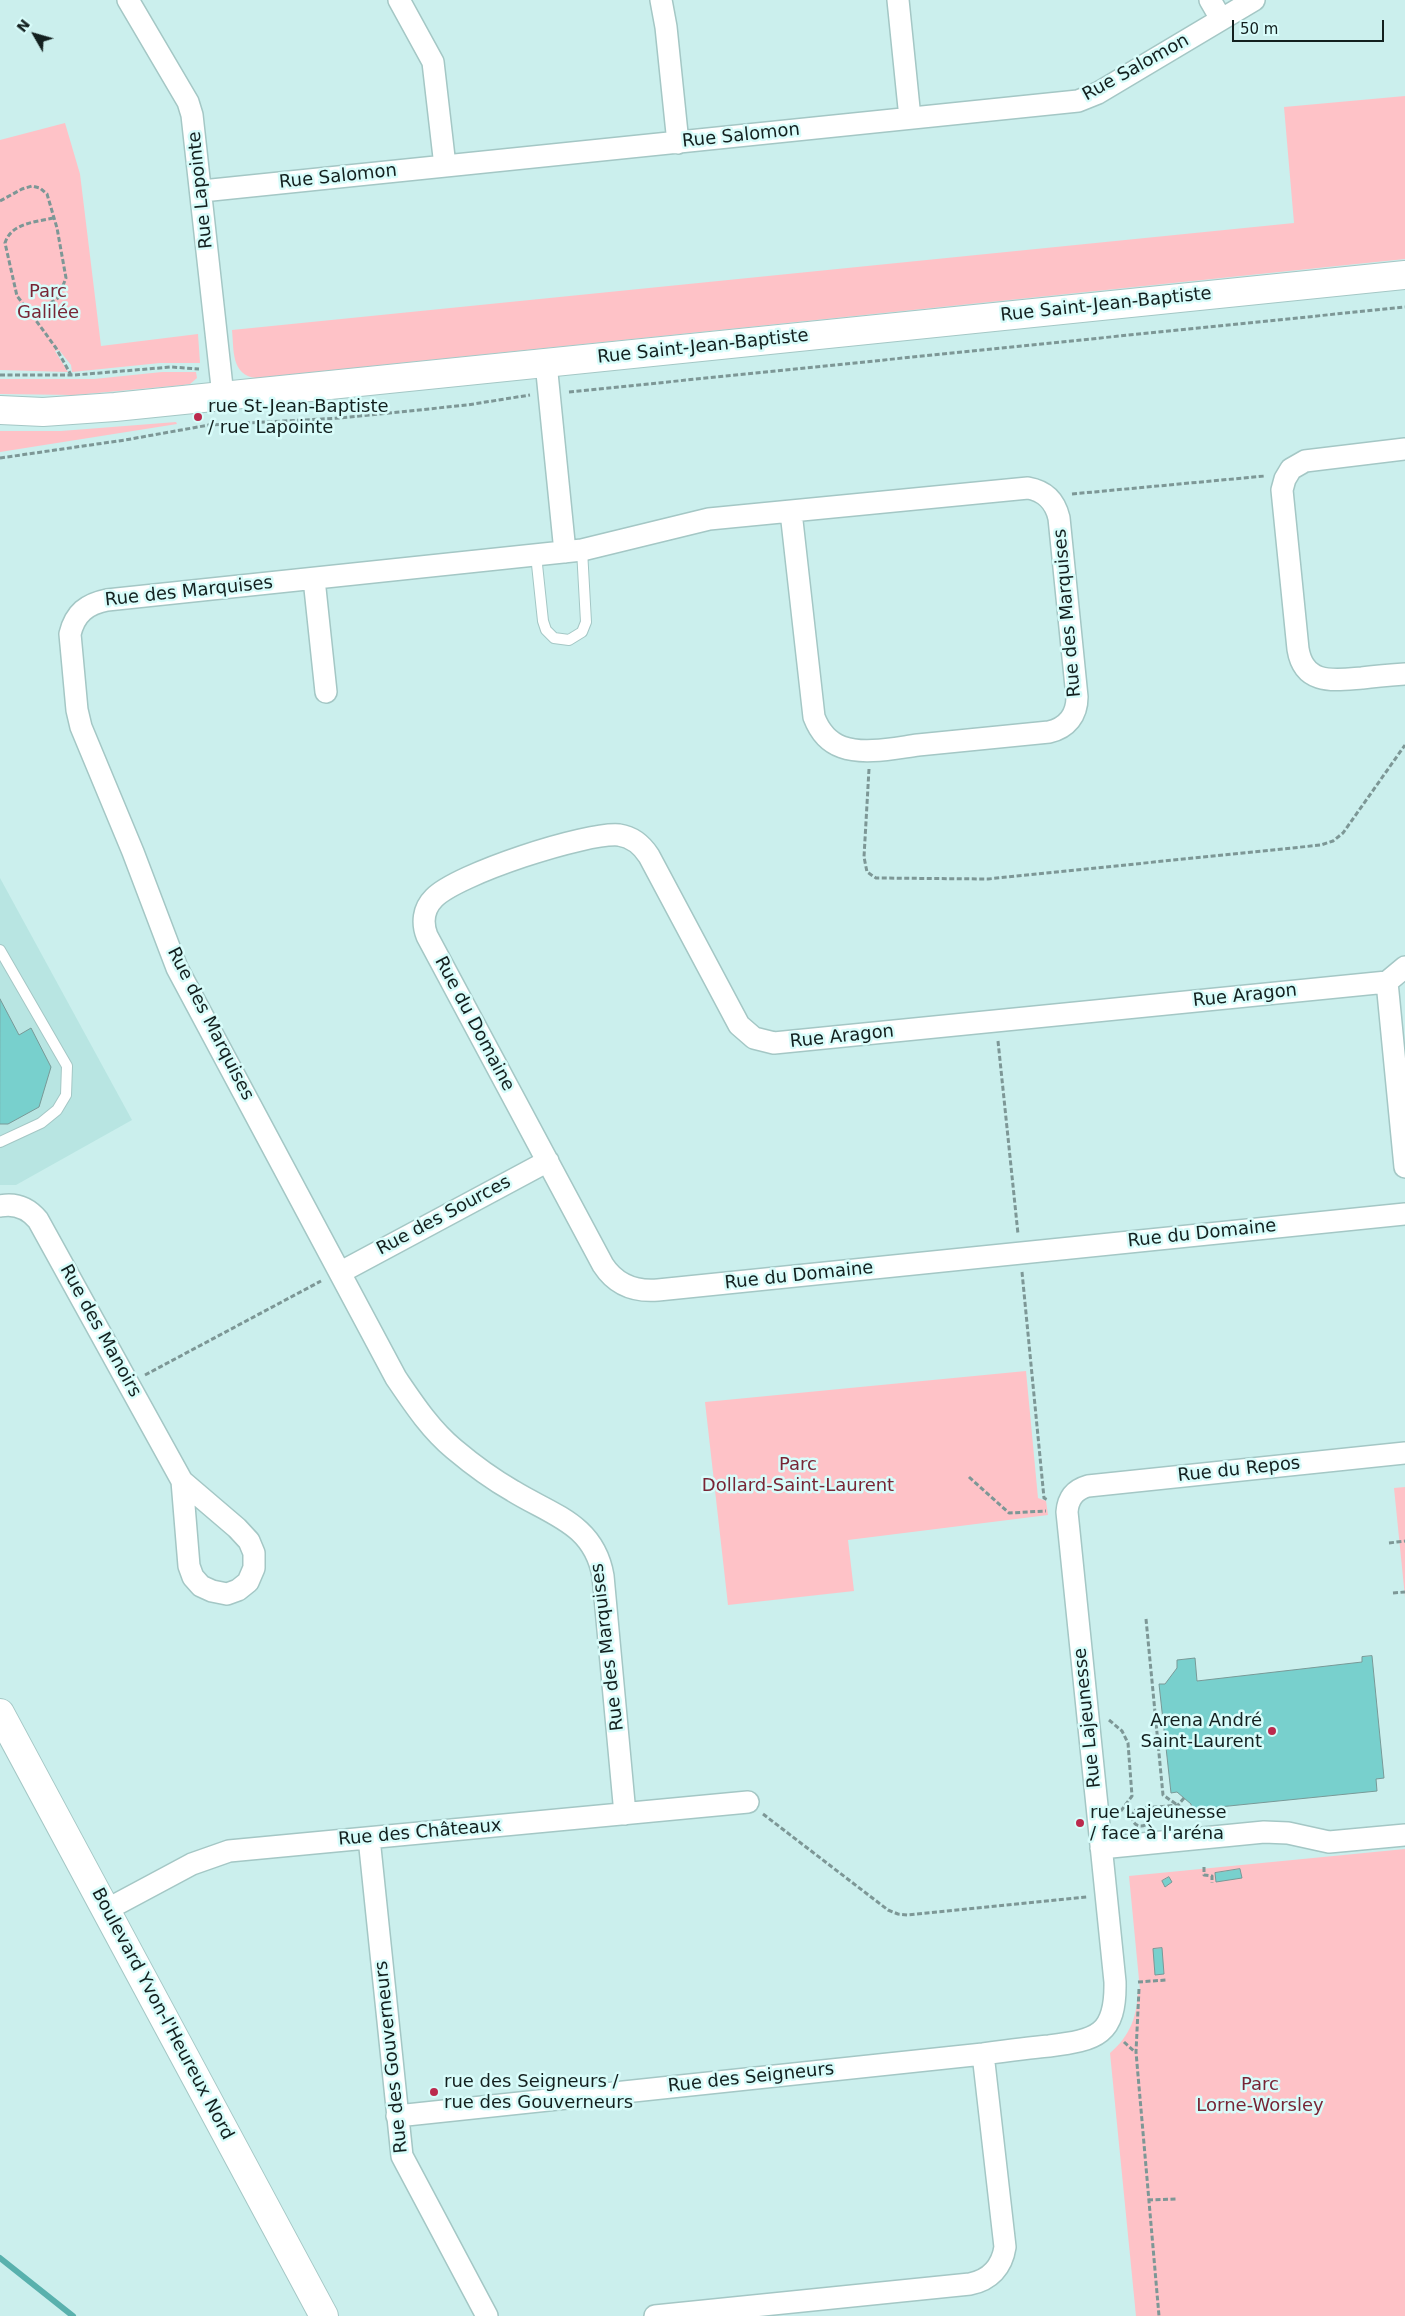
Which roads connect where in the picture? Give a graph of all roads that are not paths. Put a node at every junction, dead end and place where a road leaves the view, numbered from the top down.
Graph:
1 (128, 0) edge
2 (399, 0) edge
3 (661, 0) edge
4 (898, 0) edge
5 (1210, 0) edge
6 (1254, 0) edge
7 (1221, 20) junction
8 (910, 118) junction
9 (678, 143) junction
10 (445, 166) junction
11 (202, 191) junction
12 (1405, 274) edge
13 (546, 363) junction
14 (223, 396) junction
15 (0, 410) edge
16 (1405, 450) edge
17 (791, 512) junction
18 (573, 551) junction
19 (536, 555) junction
20 (314, 579) junction
21 (1405, 674) edge
22 (326, 692) dead end
23 (427, 908) joint
24 (0, 950) edge
25 (1405, 967) edge
26 (1387, 982) junction
27 (0, 1142) edge
28 (548, 1161) junction
29 (1405, 1167) edge
30 (0, 1206) edge
31 (1405, 1214) edge
32 (332, 1276) junction
33 (1405, 1453) edge
34 (182, 1481) junction
35 (1074, 1493) joint
36 (0, 1712) edge
37 (748, 1802) road end
38 (626, 1814) junction
39 (1405, 1835) edge
40 (369, 1838) junction
41 (1101, 1848) junction
42 (106, 1910) junction
43 (1102, 2030) joint
44 (983, 2054) junction
45 (397, 2116) junction
46 (324, 2316) edge
47 (486, 2316) edge
48 (655, 2316) edge

1 - 11 street, Rue Lapointe
2 - 10 street
3 - 9 street
4 - 8 street
5 - 7 street
6 - 7 street, Rue Salomon
7 - 8 street, Rue Salomon
8 - 9 street, Rue Salomon
9 - 10 street, Rue Salomon
10 - 11 street, Rue Salomon
11 - 14 street, Rue Lapointe
12 - 13 street, Rue Saint-Jean-Baptiste
13 - 14 street, Rue Saint-Jean-Baptiste
13 - 18 street
14 - 15 street, Rue Saint-Jean-Baptiste
16 - 21 street
17 - 17 street, Rue des Marquises
17 - 18 street, Rue des Marquises
18 - 19 street, Rue des Marquises
18 - 19 lane
19 - 20 street, Rue des Marquises
20 - 22 street
20 - 32 street, Rue des Marquises
23 - 26 street, Rue Aragon
23 - 28 street, Rue du Domaine
24 - 27 lane
25 - 26 street
26 - 29 street
28 - 31 street, Rue du Domaine
28 - 32 street, Rue des Sources
30 - 34 street, Rue des Manoirs
32 - 38 street, Rue des Marquises
33 - 35 street, Rue du Repos
34 - 34 street, Rue des Manoirs
35 - 41 street, Rue Lajeunesse
36 - 42 street, Boulevard Yvon-l'Heureux Nord
37 - 38 street, Rue des Châteaux
38 - 40 street, Rue des Châteaux
39 - 41 street
40 - 42 street, Rue des Châteaux
40 - 45 street, Rue des Gouverneurs
41 - 43 street, Rue Lajeunesse
42 - 46 street, Boulevard Yvon-l'Heureux Nord
43 - 44 street, Rue des Seigneurs
44 - 45 street, Rue des Seigneurs
44 - 48 street
45 - 47 street, Rue des Gouverneurs

